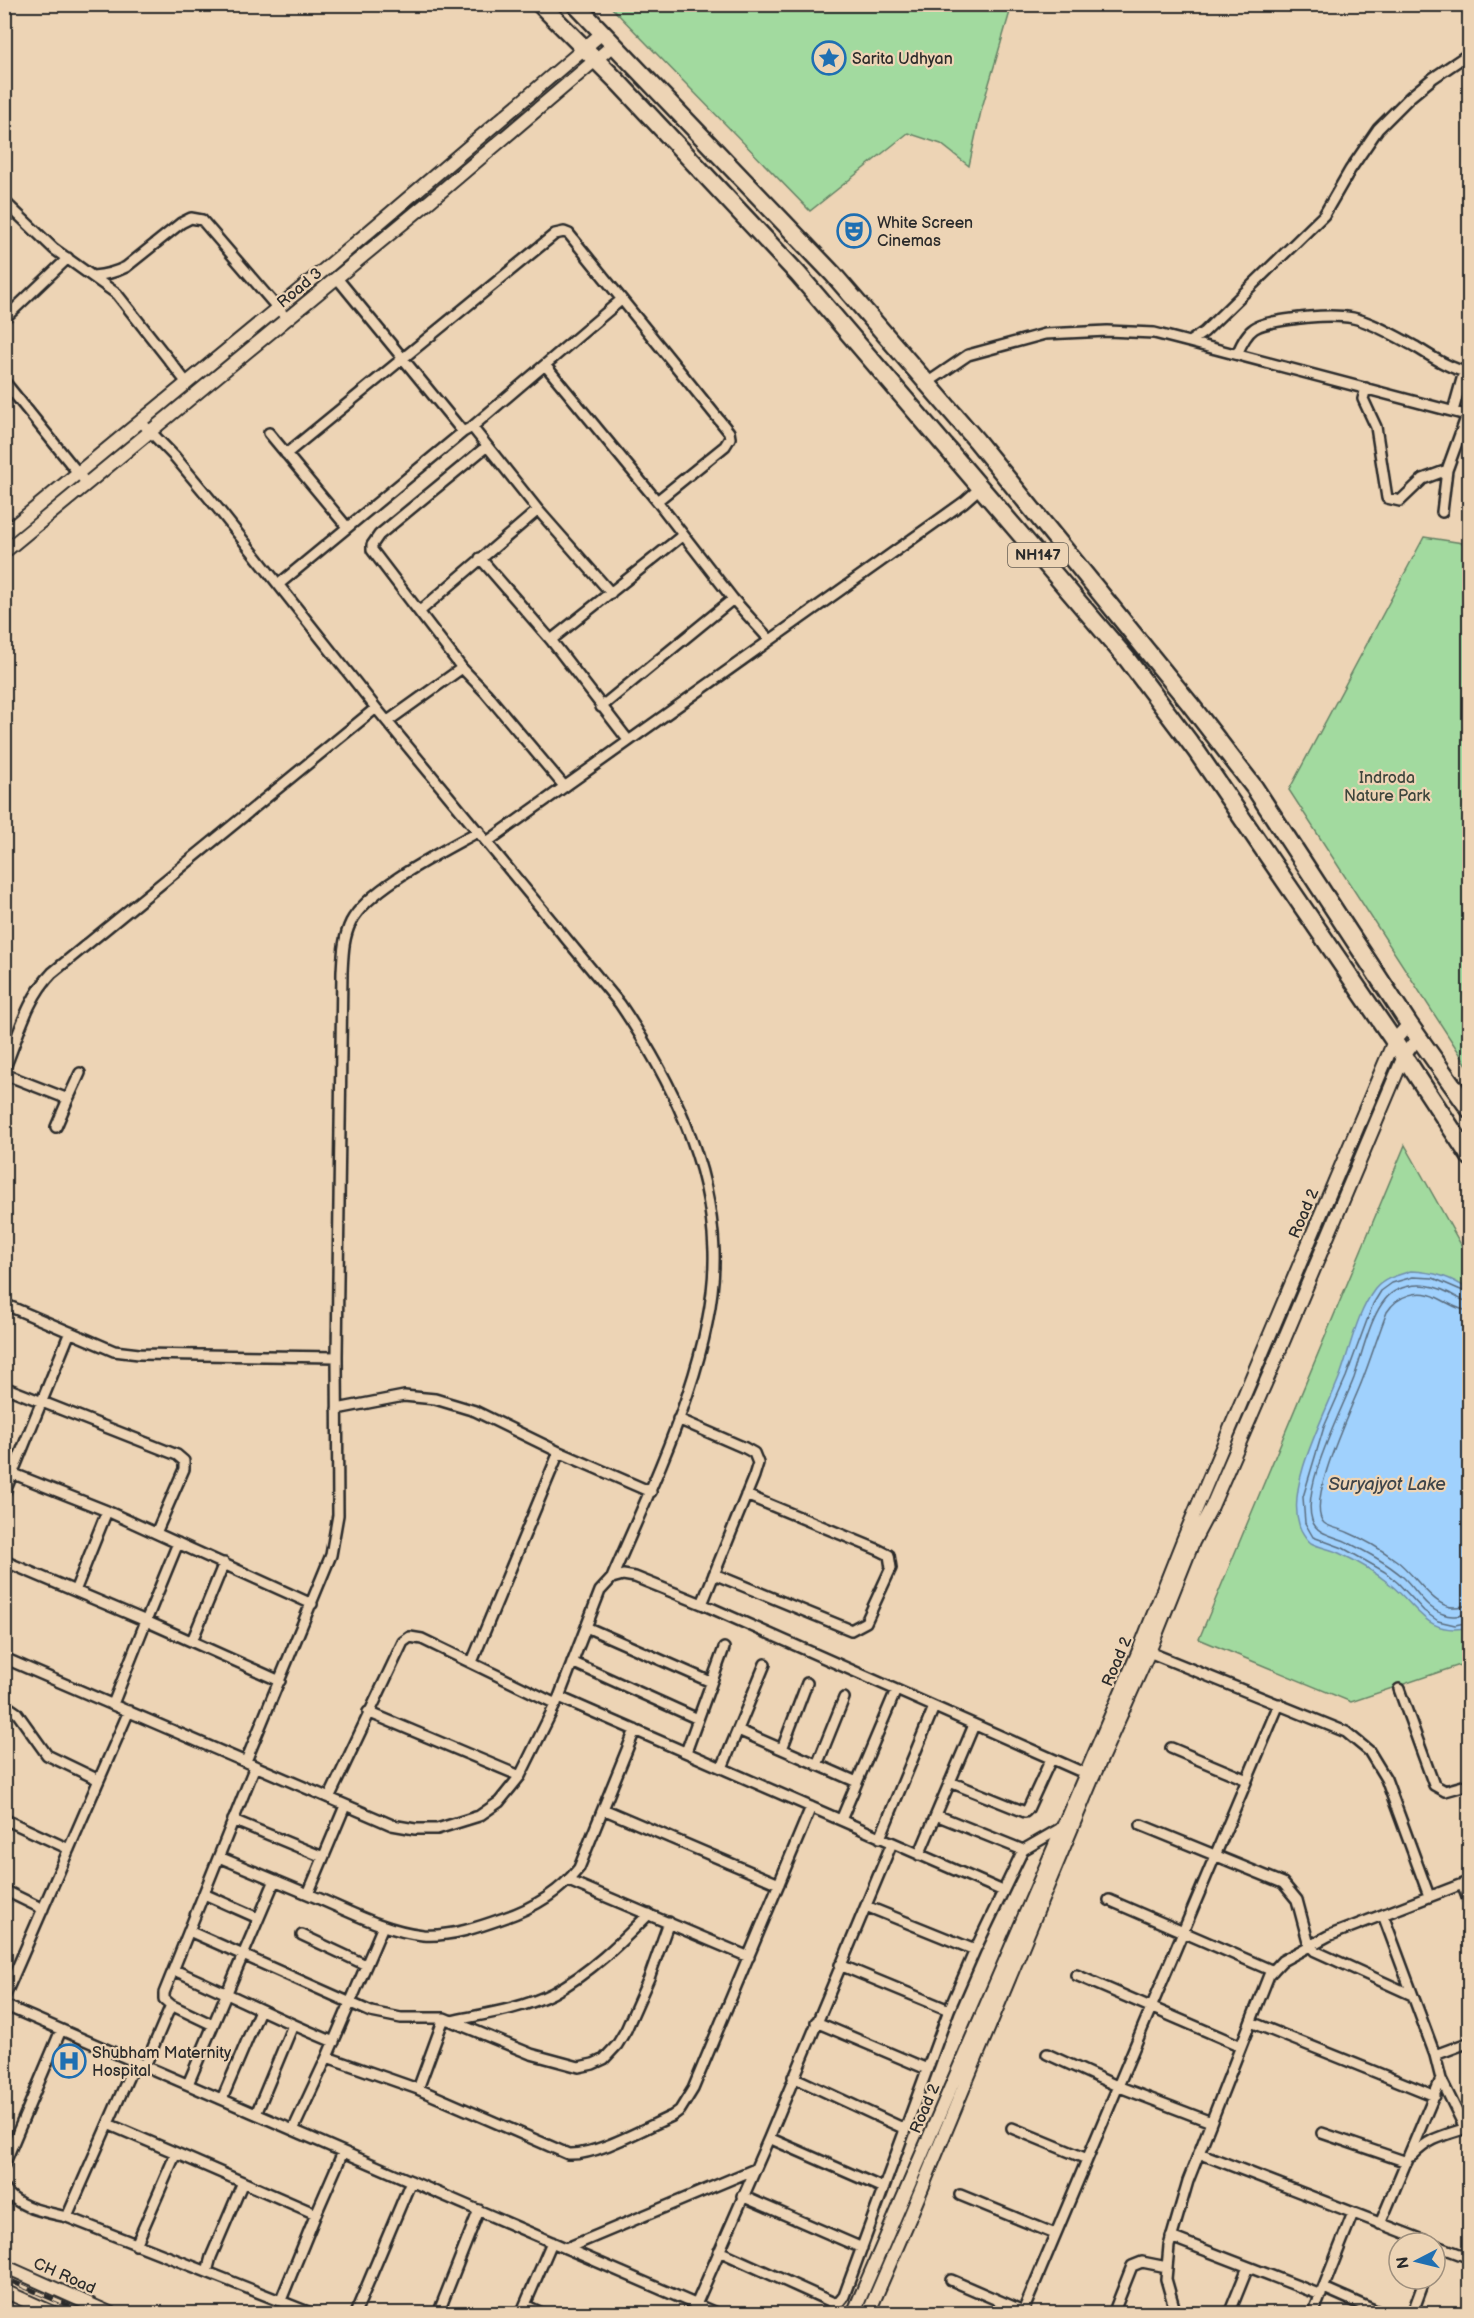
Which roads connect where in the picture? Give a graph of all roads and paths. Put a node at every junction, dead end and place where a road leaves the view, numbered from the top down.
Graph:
1 (540, 4) edge
2 (575, 4) edge
3 (607, 40) junction
4 (1470, 53) edge
5 (591, 55) junction
6 (4, 201) edge
7 (68, 258) junction
8 (93, 276) junction
9 (337, 278) junction
10 (621, 300) junction
11 (277, 309) junction
12 (4, 319) edge
13 (287, 319) junction
14 (1189, 342) junction
15 (1238, 354) junction
16 (402, 359) junction
17 (545, 365) junction
18 (915, 368) junction
19 (1467, 372) edge
20 (4, 381) edge
21 (927, 382) junction
22 (188, 383) junction
23 (893, 385) junction
24 (1366, 388) junction
25 (1453, 411) junction
26 (1468, 415) edge
27 (141, 422) junction
28 (467, 430) junction
29 (150, 432) junction
30 (269, 433) dead end
31 (487, 446) junction
32 (286, 454) junction
33 (1447, 470) junction
34 (79, 473) junction
35 (87, 484) junction
36 (981, 487) junction
37 (657, 501) junction
38 (538, 510) junction
39 (1442, 512) dead end
40 (346, 527) junction
41 (4, 534) edge
42 (683, 535) junction
43 (4, 552) edge
44 (480, 558) junction
45 (279, 584) junction
46 (611, 593) junction
47 (733, 599) junction
48 (420, 611) junction
49 (551, 640) junction
50 (770, 640) junction
51 (462, 668) junction
52 (601, 707) junction
53 (376, 708) junction
54 (388, 721) junction
55 (628, 740) junction
56 (564, 786) junction
57 (479, 831) junction
58 (487, 842) junction
59 (1414, 1030) junction
60 (1394, 1041) junction
61 (1404, 1056) junction
62 (4, 1072) edge
63 (80, 1073) dead end
64 (68, 1099) junction
65 (1470, 1110) edge
66 (56, 1127) dead end
67 (1470, 1157) edge
68 (4, 1304) edge
69 (70, 1332) junction
70 (337, 1357) junction
71 (4, 1387) edge
72 (42, 1402) junction
73 (337, 1409) junction
74 (678, 1419) junction
75 (559, 1452) junction
76 (9, 1471) edge
77 (651, 1492) junction
78 (4, 1494) edge
79 (746, 1496) junction
80 (107, 1510) junction
81 (156, 1533) junction
82 (178, 1543) junction
83 (4, 1561) edge
84 (224, 1563) junction
85 (714, 1574) junction
86 (612, 1578) junction
87 (75, 1591) junction
88 (312, 1604) junction
89 (702, 1604) junction
90 (146, 1621) junction
91 (586, 1627) junction
92 (192, 1641) junction
93 (724, 1648) dead end
94 (1144, 1650) junction
95 (4, 1658) edge
96 (472, 1662) junction
97 (572, 1662) junction
98 (765, 1664) dead end
99 (280, 1681) junction
100 (711, 1682) junction
101 (807, 1683) dead end
102 (1399, 1689) dead end
103 (896, 1690) junction
104 (844, 1698) dead end
105 (558, 1700) junction
106 (4, 1704) edge
107 (113, 1704) junction
108 (1279, 1704) junction
109 (934, 1707) junction
110 (129, 1712) junction
111 (368, 1712) junction
112 (698, 1719) junction
113 (974, 1725) junction
114 (635, 1730) junction
115 (738, 1730) junction
116 (1171, 1748) dead end
117 (782, 1749) junction
118 (686, 1752) junction
119 (1051, 1759) junction
120 (250, 1764) junction
121 (817, 1765) junction
122 (722, 1768) junction
123 (1089, 1775) junction
124 (520, 1776) junction
125 (99, 1780) junction
126 (1247, 1780) junction
127 (857, 1782) junction
128 (950, 1782) junction
129 (1470, 1784) edge
130 (329, 1798) junction
131 (345, 1806) junction
132 (811, 1807) junction
133 (603, 1809) junction
134 (936, 1815) junction
135 (4, 1819) edge
136 (233, 1820) junction
137 (841, 1820) junction
138 (1141, 1825) dead end
139 (1061, 1828) junction
140 (880, 1838) junction
141 (892, 1843) junction
142 (69, 1849) junction
143 (1023, 1850) junction
144 (919, 1855) junction
145 (1215, 1856) junction
146 (219, 1857) junction
147 (324, 1857) junction
148 (275, 1880) junction
149 (569, 1881) junction
150 (1466, 1883) edge
151 (779, 1884) junction
152 (4, 1890) edge
153 (1003, 1891) junction
154 (204, 1893) junction
155 (308, 1894) junction
156 (1429, 1896) junction
157 (1109, 1900) dead end
158 (1470, 1905) edge
159 (866, 1906) junction
160 (43, 1909) junction
161 (649, 1914) junction
162 (1383, 1914) junction
163 (258, 1918) junction
164 (669, 1922) junction
165 (383, 1926) junction
166 (189, 1932) junction
167 (1182, 1933) junction
168 (302, 1935) dead end
169 (1309, 1946) junction
170 (975, 1950) junction
171 (242, 1956) junction
172 (749, 1957) junction
173 (366, 1965) junction
174 (840, 1965) junction
175 (174, 1970) junction
176 (1273, 1971) junction
177 (1076, 1975) dead end
178 (227, 1993) junction
179 (1412, 1995) junction
180 (4, 1998) edge
181 (350, 2003) junction
182 (171, 2005) junction
183 (4, 2006) edge
184 (1150, 2009) junction
185 (260, 2010) junction
186 (949, 2010) junction
187 (447, 2020) junction
188 (816, 2022) junction
189 (1251, 2022) junction
190 (213, 2025) junction
191 (293, 2025) junction
192 (61, 2030) junction
193 (334, 2042) junction
194 (1470, 2042) edge
195 (1241, 2046) junction
196 (1047, 2054) dead end
197 (1435, 2055) junction
198 (327, 2057) junction
199 (135, 2062) junction
200 (145, 2066) junction
201 (927, 2069) junction
202 (793, 2077) junction
203 (1441, 2079) junction
204 (188, 2084) junction
205 (1117, 2086) junction
206 (418, 2089) junction
207 (1435, 2096) junction
208 (222, 2100) junction
209 (256, 2114) junction
210 (1211, 2122) junction
211 (108, 2124) junction
212 (1012, 2128) dead end
213 (1467, 2128) edge
214 (905, 2129) junction
215 (293, 2130) junction
216 (1322, 2133) dead end
217 (768, 2138) junction
218 (343, 2152) junction
219 (176, 2153) junction
220 (1199, 2153) junction
221 (1087, 2159) junction
222 (1407, 2161) junction
223 (4, 2165) edge
224 (753, 2170) junction
225 (411, 2181) junction
226 (243, 2182) junction
227 (4, 2188) edge
228 (883, 2188) junction
229 (960, 2195) dead end
230 (742, 2196) junction
231 (479, 2210) junction
232 (1353, 2213) junction
233 (316, 2214) junction
234 (67, 2217) junction
235 (1380, 2223) junction
236 (1399, 2231) edge
237 (1055, 2234) junction
238 (1172, 2237) junction
239 (552, 2242) junction
240 (136, 2245) junction
241 (567, 2248) junction
242 (862, 2248) junction
243 (1447, 2250) edge
244 (719, 2251) junction
245 (1470, 2258) edge
246 (4, 2266) edge
247 (1167, 2267) junction
248 (1248, 2267) junction
249 (207, 2272) junction
250 (951, 2280) dead end
251 (4, 2291) edge
252 (1322, 2291) junction
253 (1420, 2291) edge
254 (281, 2300) junction
255 (523, 2309) edge
256 (694, 2309) edge
257 (1022, 2312) edge
258 (56, 2313) edge
259 (112, 2313) edge
260 (313, 2313) edge
261 (355, 2313) edge
262 (438, 2313) edge
263 (544, 2313) edge
264 (718, 2313) edge
265 (854, 2313) edge
266 (868, 2313) edge
267 (1113, 2313) edge
268 (1176, 2313) edge
269 (1229, 2313) edge
270 (1314, 2313) edge
271 (1383, 2313) edge
272 (1412, 2313) edge

1 - 5 highway, NH147
2 - 3 highway, NH147
3 - 5 street, Road 3
3 - 18 highway, NH147
4 - 14 street
5 - 9 street, Road 3
5 - 11 street, Road 3
5 - 23 highway, NH147
6 - 7 street
7 - 8 street
7 - 12 street
8 - 11 street
8 - 22 street
9 - 13 street, Road 3
9 - 16 street
10 - 16 street
10 - 17 street
10 - 37 street
11 - 13 street
11 - 22 street, Road 3
13 - 29 street, Road 3
14 - 15 street
14 - 21 street
15 - 19 street
15 - 24 street
16 - 28 street
16 - 32 street
17 - 28 street
17 - 37 street
18 - 21 highway, NH147
18 - 23 highway
19 - 25 street
20 - 34 street
21 - 59 highway, NH147
22 - 27 street, Road 3
23 - 36 highway, NH147
24 - 25 street
24 - 33 street
25 - 26 street
26 - 33 street
27 - 29 street
27 - 34 street, Road 3
28 - 31 street
28 - 40 street
29 - 35 street, Road 3
29 - 45 street
30 - 32 street
31 - 38 street
31 - 48 street
32 - 40 street
33 - 39 street
34 - 35 street
34 - 41 street, Road 3
35 - 43 street, Road 3
36 - 50 street
36 - 60 highway, NH147
37 - 42 street
38 - 44 street
38 - 46 street
40 - 45 street
42 - 46 street
42 - 47 street
44 - 48 street
44 - 49 street
45 - 53 street
46 - 49 street
47 - 50 street
47 - 52 street
48 - 51 street
49 - 52 street
50 - 55 street
51 - 54 street
51 - 56 street
52 - 55 street
53 - 54 street
53 - 62 street
54 - 57 street
55 - 56 street
56 - 58 street
57 - 58 street
57 - 70 street
58 - 74 street
59 - 60 street, Road 2
59 - 61 street, Road 2
59 - 65 highway, NH147
60 - 61 highway, NH147
60 - 94 street, Road 2
61 - 67 highway, NH147
61 - 94 street, Road 2
62 - 64 street
63 - 64 street
64 - 66 street
68 - 69 street
69 - 70 street
69 - 72 street
70 - 73 street
71 - 72 street
72 - 76 street
72 - 81 street
73 - 75 street
73 - 88 street
74 - 77 street
74 - 79 street
75 - 77 street
75 - 96 street
76 - 78 street
76 - 80 street
77 - 86 street
79 - 85 street
79 - 85 street
80 - 81 street
80 - 87 street
81 - 82 street
82 - 84 street
82 - 90 street
83 - 87 street
84 - 88 street
84 - 92 street
85 - 89 street
86 - 89 street
86 - 91 street
87 - 90 street
88 - 99 street
89 - 103 street
90 - 92 street
90 - 107 street
91 - 97 street
91 - 100 street
92 - 99 street
93 - 100 street
94 - 108 street
94 - 123 street, Road 2
95 - 107 street
96 - 105 street
96 - 111 street
97 - 105 street
97 - 112 street
98 - 115 street
99 - 120 street
100 - 112 street
101 - 117 street
102 - 129 street
103 - 109 street
103 - 127 street
104 - 121 street
105 - 114 street
105 - 124 street
106 - 125 street
107 - 110 street
108 - 126 street
108 - 156 street
109 - 113 street
109 - 140 street
110 - 120 street
110 - 125 street
111 - 124 street
111 - 130 street
112 - 118 street
113 - 119 street
113 - 128 street
114 - 118 street
114 - 133 street
115 - 117 street
115 - 122 street
116 - 126 street
117 - 121 street
118 - 122 street
119 - 123 street
119 - 128 street
120 - 130 street
120 - 136 street
121 - 127 street
122 - 132 street
123 - 139 street, Road 2
123 - 266 street, Road 2
124 - 131 street
125 - 142 street
126 - 145 street
127 - 137 street
128 - 134 street
130 - 131 street
131 - 147 street
132 - 137 street
132 - 151 street
133 - 149 street
133 - 151 street
134 - 143 street
134 - 144 street
135 - 142 street
136 - 146 street
136 - 147 street
137 - 140 street
138 - 145 street
139 - 143 street
139 - 265 street, Road 2
140 - 141 street
141 - 144 street
141 - 159 street
142 - 160 street
143 - 153 street
144 - 153 street
145 - 167 street
145 - 169 street
146 - 148 street
146 - 154 street
147 - 155 street
148 - 155 street
148 - 163 street
149 - 161 street
149 - 165 street
150 - 156 street
150 - 158 street
151 - 172 street
152 - 160 street
153 - 170 street
154 - 163 street
154 - 166 street
155 - 165 street
156 - 162 street
157 - 167 street
159 - 170 street
159 - 174 street
160 - 180 street
161 - 164 street
161 - 187 street
162 - 169 street
162 - 179 street
163 - 171 street
164 - 172 street
164 - 187 street
165 - 173 street
166 - 171 street
166 - 175 street
167 - 176 street
167 - 184 street
168 - 173 street
169 - 176 street
169 - 179 street
170 - 186 street
171 - 178 street
171 - 181 street
172 - 206 street
173 - 181 street
174 - 186 street
174 - 188 street
175 - 178 street
175 - 182 street
176 - 189 street
177 - 184 street
178 - 185 street
178 - 190 street
179 - 197 street
181 - 187 street
181 - 193 street
182 - 190 street
182 - 200 street
183 - 192 street
184 - 195 street
184 - 205 street
185 - 191 street
185 - 208 street
186 - 201 street
187 - 206 street
188 - 201 street
188 - 202 street
189 - 195 street
189 - 207 street
190 - 204 street
191 - 193 street
191 - 209 street
192 - 199 street
192 - 223 street
193 - 198 street
194 - 197 street
195 - 210 street
196 - 205 street
197 - 203 street
198 - 206 street
198 - 215 street
199 - 200 street
199 - 211 street
200 - 204 street
201 - 214 street
202 - 214 street
202 - 217 street
203 - 207 street
203 - 213 street
204 - 208 street
205 - 210 street
205 - 221 street
207 - 222 street
208 - 209 street
209 - 215 street
210 - 220 street
211 - 219 street
211 - 234 street
212 - 221 street
213 - 222 street
214 - 228 street
215 - 218 street
216 - 222 street
217 - 224 street
217 - 228 street
218 - 225 street
218 - 233 street
219 - 226 street
219 - 240 street
220 - 232 street
220 - 238 street
221 - 237 street
222 - 235 street
224 - 230 street
224 - 241 street
225 - 231 street
225 - 261 street
226 - 233 street
226 - 249 street
227 - 234 street
228 - 242 street
229 - 237 street
230 - 242 street
230 - 244 street
231 - 239 street
231 - 262 street
232 - 235 street
232 - 252 street
233 - 254 street
234 - 240 street
235 - 236 street
237 - 257 street
238 - 247 street
238 - 248 street
239 - 241 street
239 - 255 street
240 - 249 street
241 - 256 street
242 - 244 street
243 - 245 street
244 - 256 street
246 - 259 street, CH Road
247 - 267 street
247 - 268 street
248 - 252 street
248 - 269 street
249 - 254 street
250 - 257 street
251 - 258 street
252 - 270 street
252 - 271 street
253 - 272 street
254 - 260 street
255 - 263 street
256 - 264 street

